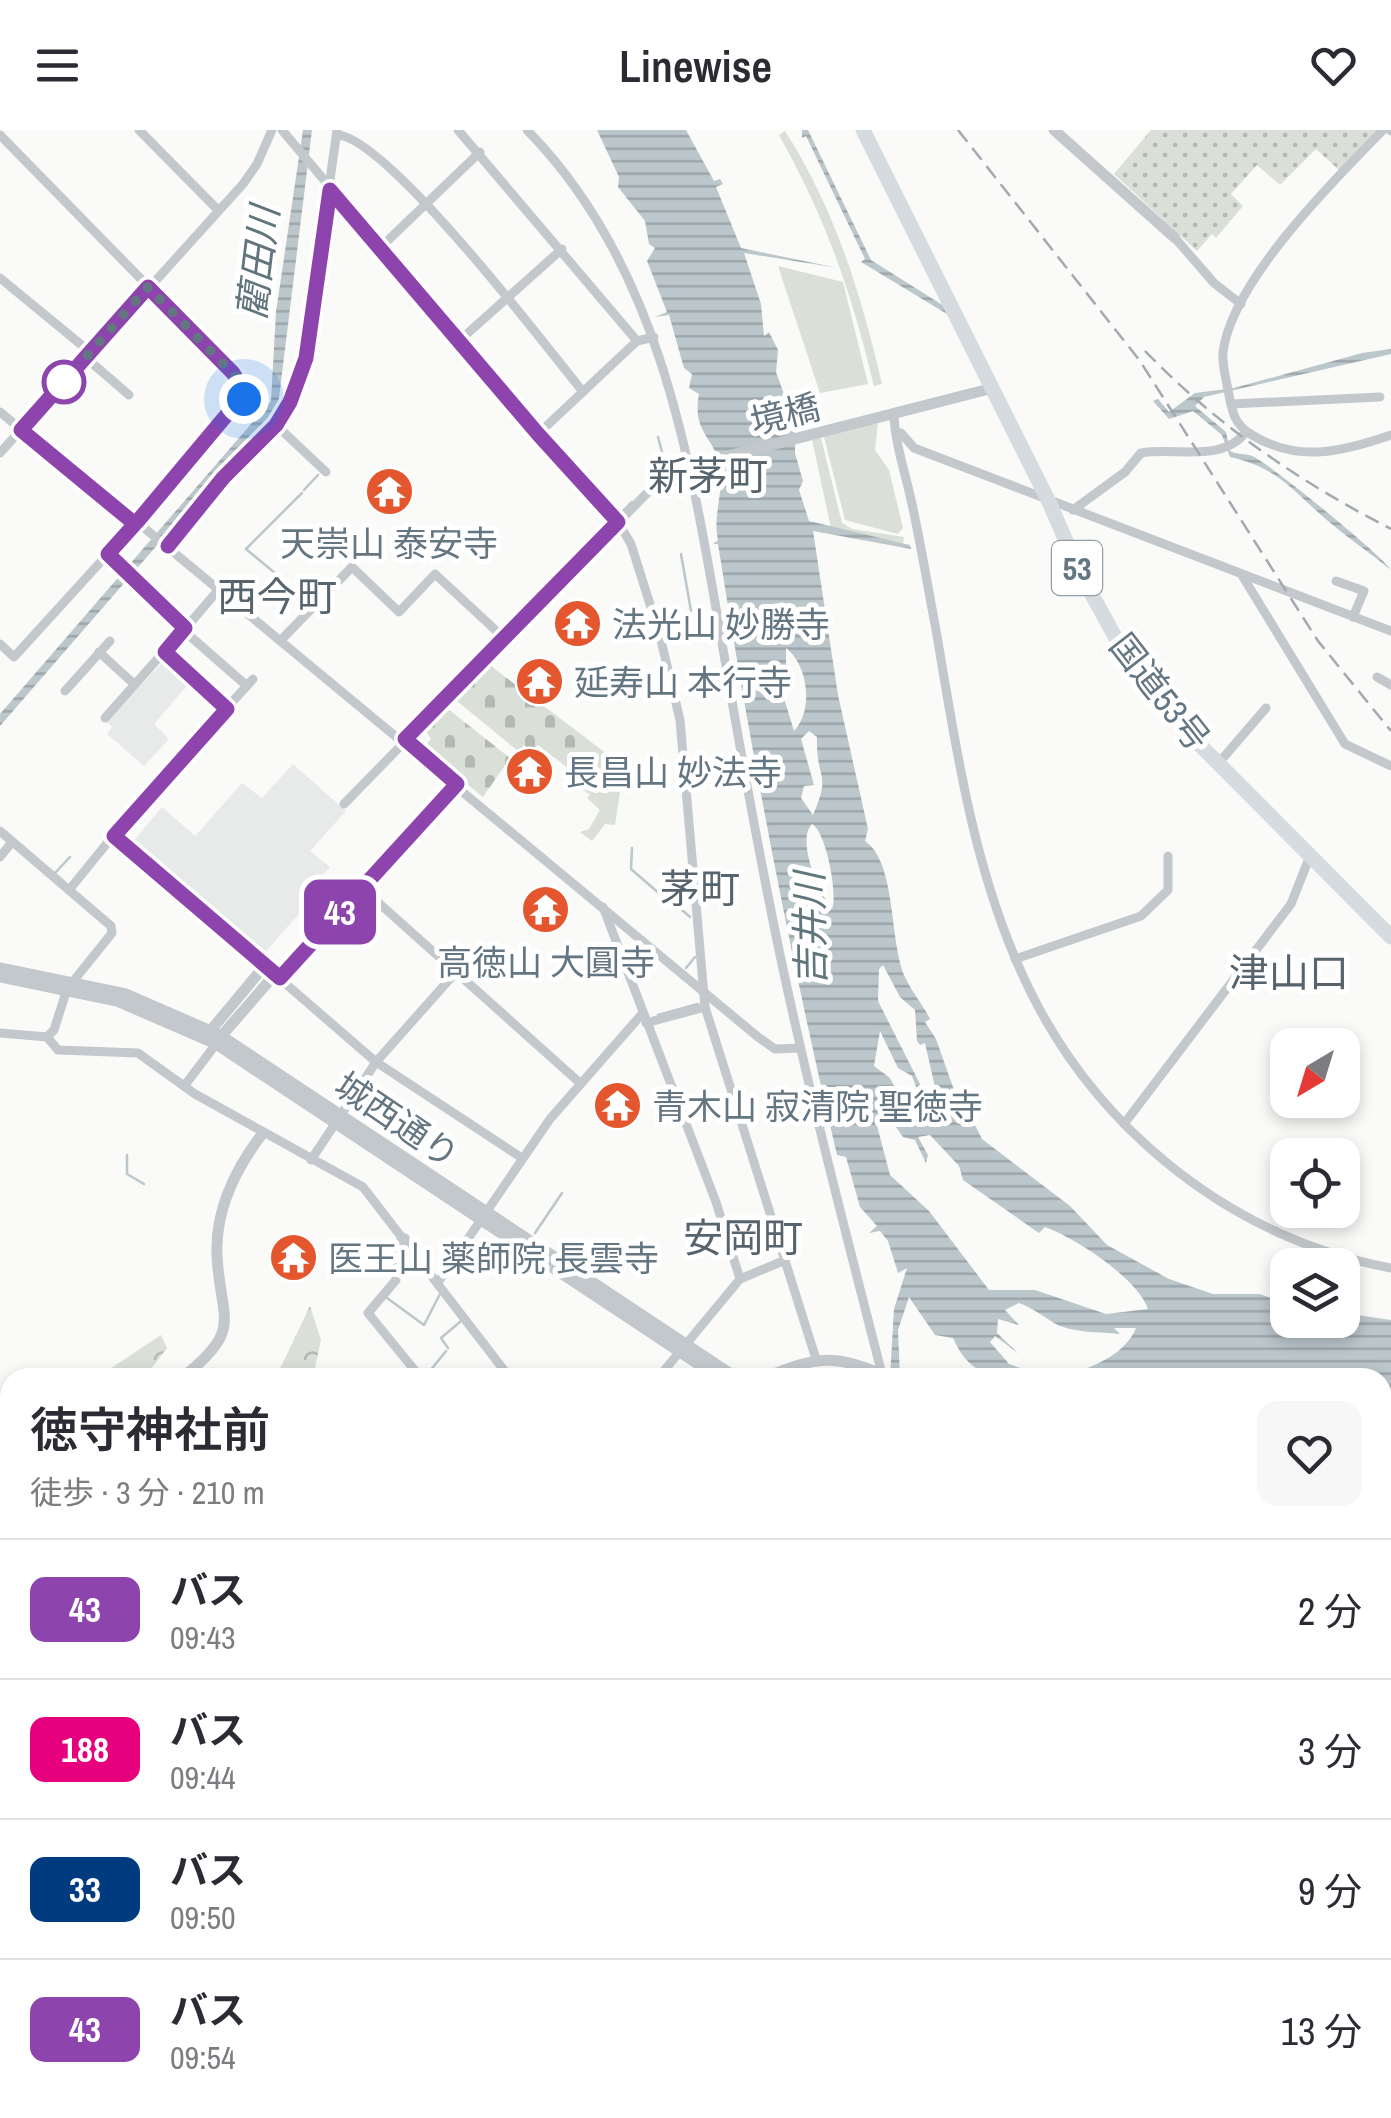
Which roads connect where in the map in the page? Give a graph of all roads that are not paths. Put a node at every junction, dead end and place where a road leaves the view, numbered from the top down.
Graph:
1 (139, 130) edge
2 (272, 130) edge
3 (282, 130) edge
4 (458, 130) edge
5 (526, 130) edge
6 (864, 130) edge
7 (1054, 130) edge
8 (1388, 130) edge
9 (337, 132) edge
10 (0, 134) edge
11 (480, 152) junction
12 (330, 190) junction
13 (425, 206) junction
14 (218, 210) junction
15 (1175, 238) joint
16 (381, 248) junction
17 (562, 248) junction
18 (0, 278) edge
19 (148, 287) junction
20 (507, 297) junction
21 (1241, 304) junction
22 (654, 337) junction
23 (460, 340) junction
24 (638, 341) junction
25 (87, 355) junction
26 (993, 388) junction
27 (584, 392) junction
28 (130, 396) dead end
29 (1380, 397) dead end
30 (1230, 404) junction
31 (0, 412) edge
32 (894, 419) junction
33 (276, 425) junction
34 (21, 430) junction
35 (1246, 432) junction
36 (538, 434) junction
37 (1391, 435) edge
38 (0, 453) edge
39 (688, 466) junction
40 (326, 472) dead end
41 (1049, 502) junction
42 (1074, 510) junction
43 (618, 522) junction
44 (136, 523) junction
45 (167, 545) junction
46 (108, 554) junction
47 (1244, 577) junction
48 (1336, 580) dead end
49 (220, 588) junction
50 (1353, 617) junction
51 (187, 626) junction
52 (1391, 631) edge
53 (504, 638) junction
54 (282, 639) junction
55 (110, 641) dead end
56 (0, 644) edge
57 (99, 652) junction
58 (165, 652) junction
59 (1377, 678) dead end
60 (134, 684) junction
61 (1391, 685) edge
62 (66, 690) dead end
63 (1266, 708) dead end
64 (227, 709) junction
65 (105, 718) dead end
66 (405, 739) junction
67 (1218, 765) junction
68 (1391, 766) edge
69 (457, 784) junction
70 (344, 804) dead end
71 (0, 831) edge
72 (114, 836) junction
73 (12, 842) junction
74 (0, 856) edge
75 (1168, 856) dead end
76 (1310, 856) junction
77 (362, 888) junction
78 (69, 890) junction
79 (603, 907) junction
80 (1391, 937) edge
81 (1015, 959) junction
82 (0, 968) edge
83 (274, 971) junction
84 (456, 972) junction
85 (0, 977) edge
86 (70, 986) junction
87 (705, 989) junction
88 (705, 1007) junction
89 (644, 1018) junction
90 (0, 1034) edge
91 (213, 1037) junction
92 (47, 1038) junction
93 (800, 1048) junction
94 (376, 1062) junction
95 (580, 1083) junction
96 (185, 1085) junction
97 (339, 1120) junction
98 (1124, 1124) junction
99 (263, 1133) junction
100 (522, 1158) junction
101 (312, 1160) junction
102 (483, 1216) junction
103 (405, 1238) junction
104 (783, 1261) junction
105 (1391, 1268) edge
106 (740, 1279) junction
107 (439, 1281) junction
108 (683, 1348) junction
109 (816, 1358) junction
110 (201, 1368) edge
111 (413, 1368) edge
112 (503, 1368) edge
113 (666, 1368) edge
114 (707, 1368) edge
115 (719, 1368) edge
116 (790, 1368) edge
117 (866, 1368) edge
118 (883, 1368) edge

1 - 14 street
2 - 14 street
3 - 12 street
4 - 11 street
5 - 22 street
6 - 26 highway, 国道53号 / 53
7 - 15 street
8 - 21 street
9 - 12 street
9 - 13 street
10 - 19 street
11 - 13 street
11 - 17 street
12 - 16 street
12 - 33 street
13 - 16 street
13 - 20 street
14 - 19 street
15 - 21 street
16 - 23 street
17 - 20 street
17 - 24 street
18 - 25 street
19 - 25 street
19 - 44 street
20 - 23 street
20 - 27 street
21 - 30 street
22 - 24 street
22 - 39 street
23 - 36 street
24 - 27 street
25 - 28 street
25 - 34 street
26 - 32 street, 境橋
26 - 41 highway, 国道53号 / 53
27 - 36 street
29 - 30 street
30 - 35 street
31 - 34 street
32 - 39 street, 境橋
32 - 41 street
32 - 81 street
33 - 40 street
33 - 45 street
34 - 38 street
34 - 44 street
35 - 37 street
35 - 42 street
36 - 43 street
39 - 43 street
39 - 93 street
41 - 42 street
41 - 67 highway, 国道53号 / 53
42 - 47 street
43 - 53 street
43 - 87 street
44 - 45 street
44 - 46 street
45 - 49 street
46 - 51 street
46 - 56 street
47 - 50 street
47 - 68 street
48 - 50 street
49 - 51 street
49 - 54 street
50 - 52 street
51 - 58 street
51 - 64 street
53 - 54 street
53 - 66 street
54 - 66 street
55 - 57 street
57 - 60 street
57 - 62 street
58 - 60 street
58 - 64 street
59 - 61 street
60 - 65 street
63 - 67 street
64 - 72 street
66 - 69 street
66 - 70 street
67 - 76 highway, 国道53号 / 53
69 - 77 street
69 - 79 street
71 - 73 street
72 - 78 street
72 - 83 street
73 - 74 street
73 - 78 street
75 - 81 street
76 - 80 highway, 国道53号 / 53
76 - 98 street
77 - 83 street
77 - 84 street
78 - 86 street
79 - 87 street
79 - 89 street
81 - 98 street
82 - 86 street, 城西通り
83 - 91 street
83 - 94 street
84 - 94 street
84 - 95 street
85 - 86 street, 城西通り
86 - 91 street, 城西通り
86 - 92 street
87 - 88 street
87 - 93 street
88 - 89 street
88 - 104 street
89 - 95 street
89 - 106 street
90 - 92 street
91 - 96 street
91 - 97 street, 城西通り
92 - 96 street
93 - 118 street
94 - 97 street
94 - 100 street
95 - 100 street
96 - 99 street
97 - 101 street
97 - 102 street, 城西通り
98 - 105 street
99 - 101 street
99 - 110 street
100 - 102 street
101 - 103 street
102 - 107 street
102 - 108 street, 城西通り
103 - 107 street
103 - 111 street
104 - 106 street
104 - 109 street
106 - 108 street
107 - 112 street
108 - 113 street
108 - 114 street, 城西通り
108 - 115 street, 城西通り
109 - 116 street
109 - 117 street

